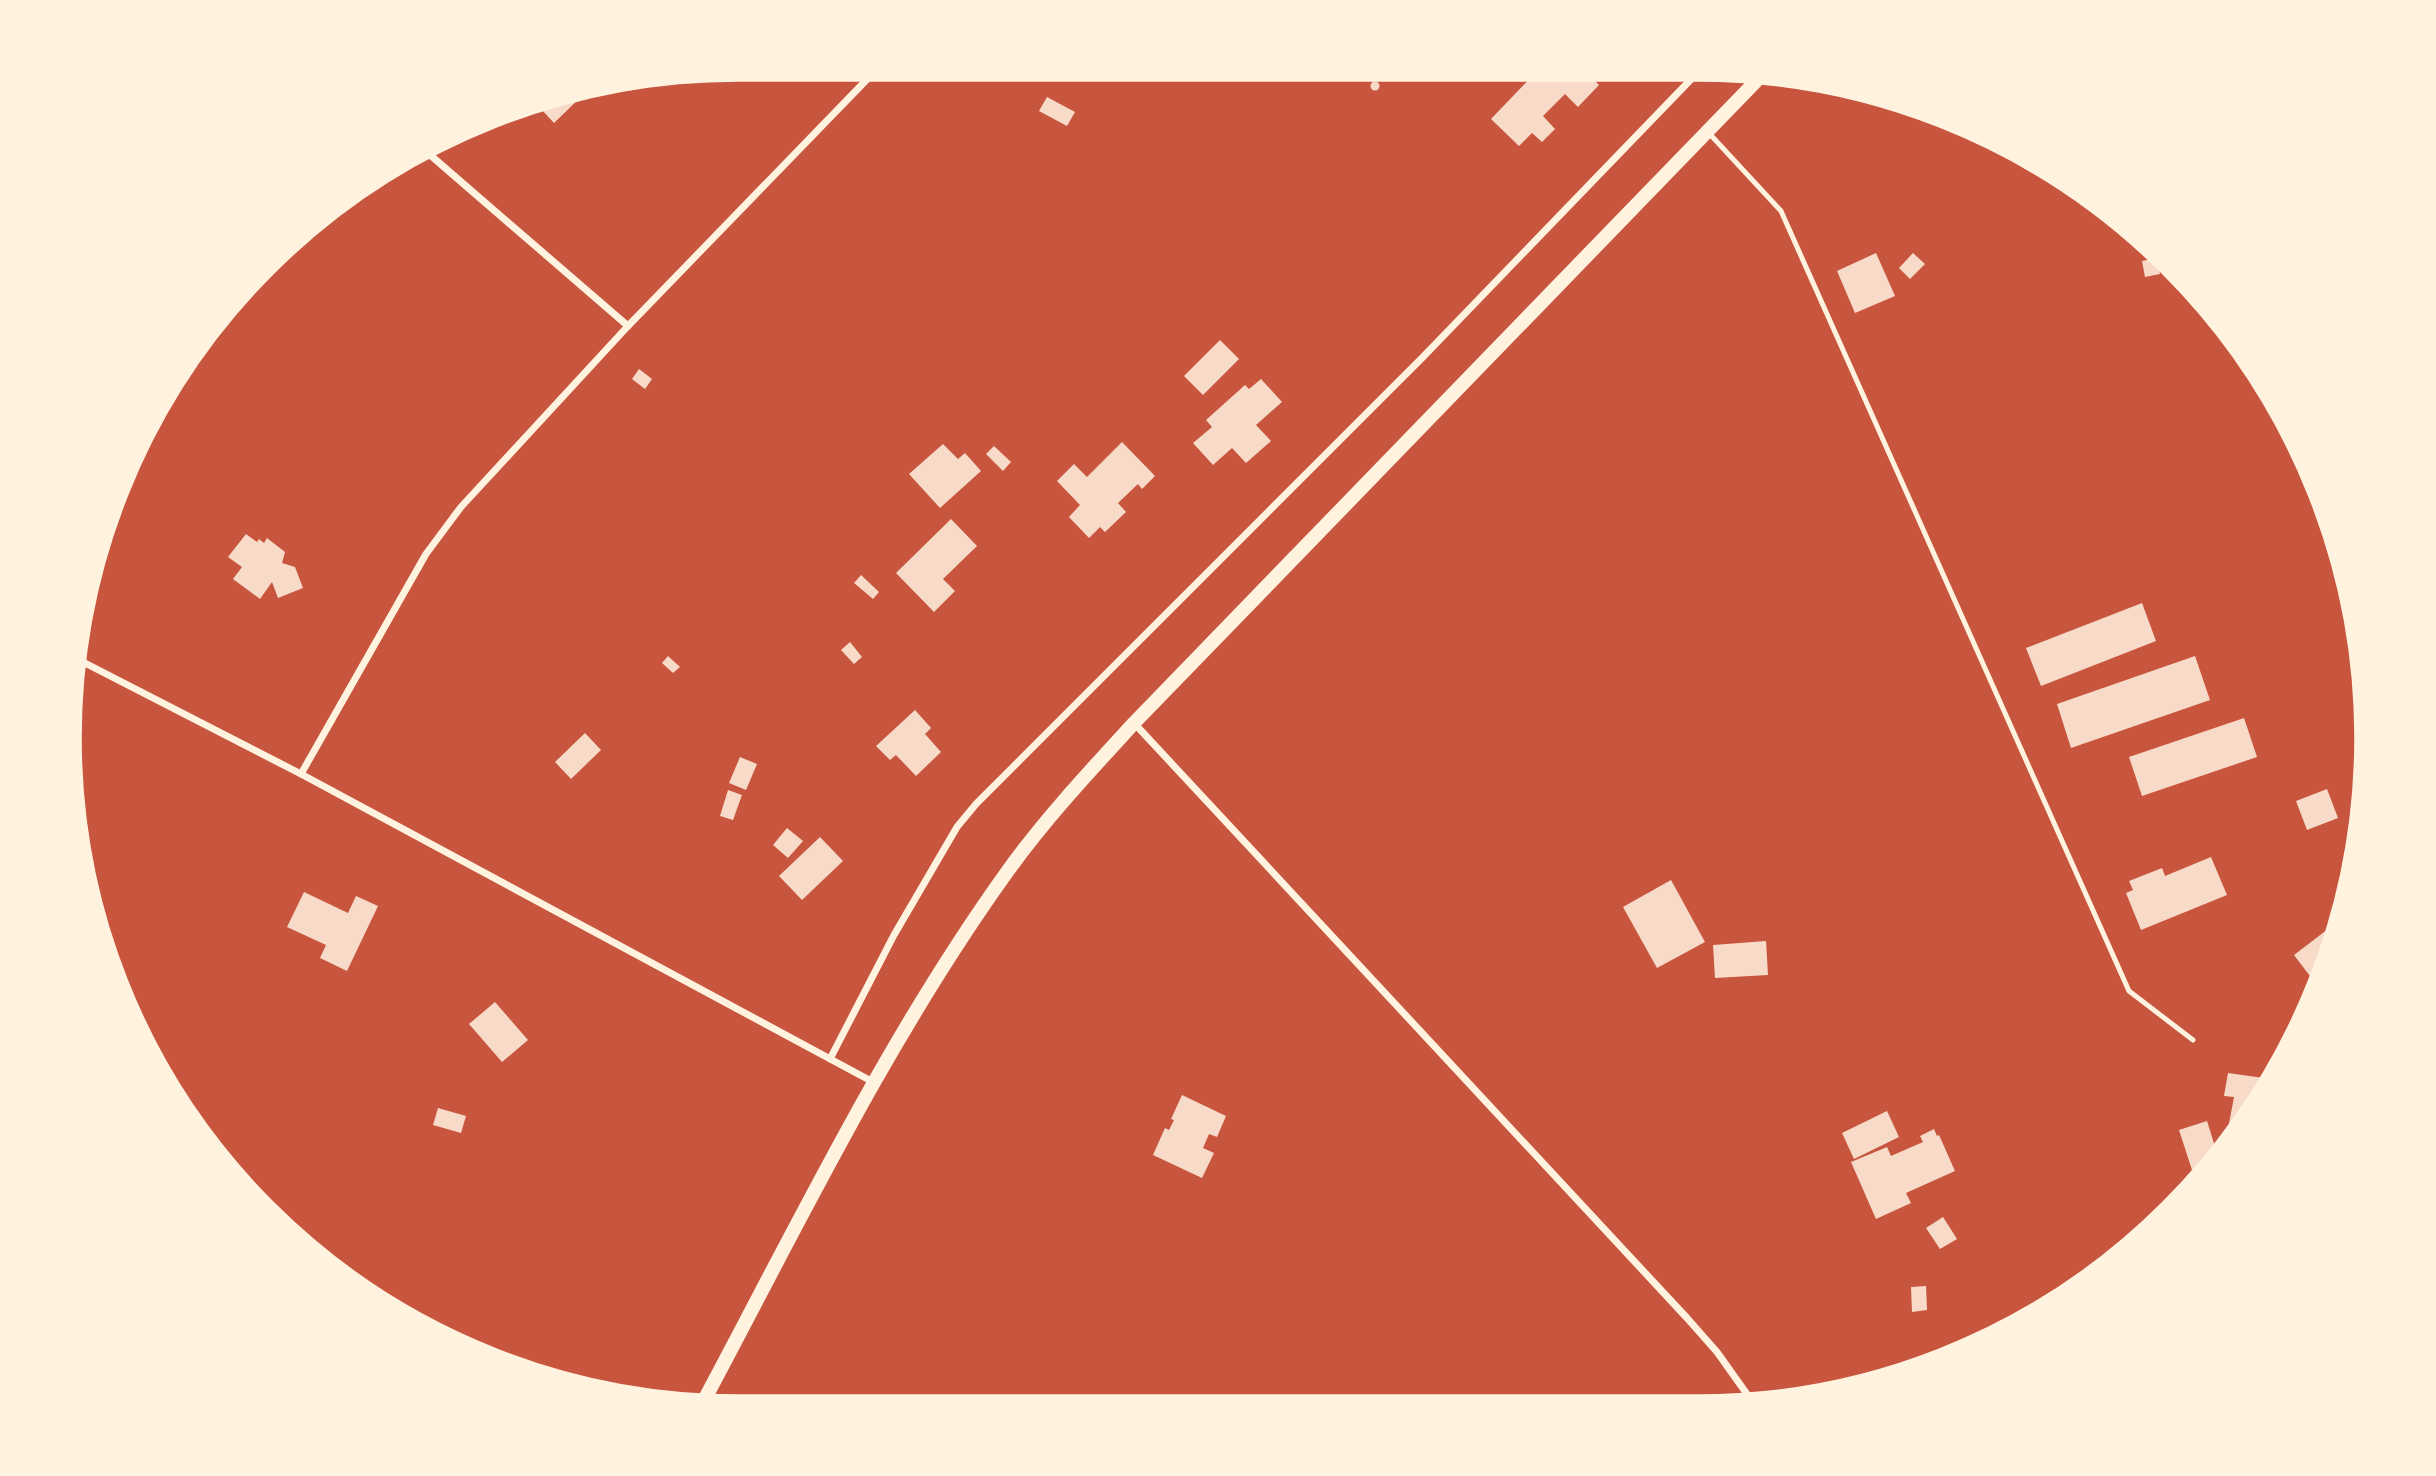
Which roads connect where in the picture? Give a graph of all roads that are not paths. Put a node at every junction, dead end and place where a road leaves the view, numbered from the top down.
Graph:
1 (866, 80) edge
2 (1690, 80) edge
3 (1754, 83) edge
4 (1707, 131) junction
5 (432, 156) edge
6 (628, 326) junction
7 (85, 663) edge
8 (1134, 723) junction
9 (301, 774) junction
10 (2193, 1040) dead end
11 (830, 1059) junction
12 (873, 1082) junction
13 (1747, 1393) edge
14 (707, 1395) edge

1 - 6 street
2 - 11 street
3 - 4 main road
4 - 8 main road
4 - 10 lane
5 - 6 street
6 - 9 street
7 - 9 street
8 - 12 main road
8 - 13 street
9 - 11 street
11 - 12 street
12 - 14 main road

